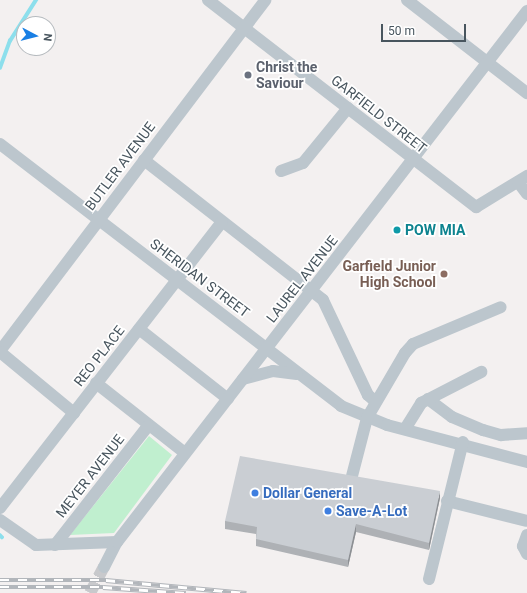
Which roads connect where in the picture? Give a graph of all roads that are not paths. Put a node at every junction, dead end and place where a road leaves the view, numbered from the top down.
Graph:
1 (208, 0) edge
2 (265, 0) edge
3 (408, 0) edge
4 (527, 11) edge
5 (244, 28) junction
6 (487, 62) junction
7 (527, 93) edge
8 (348, 108) junction
9 (0, 144) edge
10 (413, 159) junction
11 (144, 160) junction
12 (281, 171) dead end
13 (522, 179) edge
14 (527, 194) edge
15 (98, 220) junction
16 (222, 222) junction
17 (178, 279) junction
18 (312, 291) junction
19 (501, 307) dead end
20 (140, 329) junction
21 (2, 345) edge
22 (267, 349) junction
23 (481, 372) dead end
24 (299, 374) junction
25 (243, 379) junction
26 (96, 383) junction
27 (228, 399) junction
28 (428, 399) junction
29 (375, 401) junction
30 (74, 413) junction
31 (368, 418) junction
32 (148, 426) junction
33 (405, 429) junction
34 (527, 433) edge
35 (463, 442) junction
36 (186, 453) junction
37 (527, 462) edge
38 (352, 476) edge
39 (447, 500) junction
40 (0, 508) edge
41 (0, 520) edge
42 (527, 522) edge
43 (527, 536) edge
44 (117, 542) junction
45 (55, 544) junction
46 (525, 552) edge
47 (104, 566) tunnel mouth
48 (430, 579) dead end

1 - 5 street, GARFIELD STREET
2 - 5 street, BUTLER AVENUE
3 - 6 street
4 - 6 street, LAUREL AVENUE
5 - 8 street, GARFIELD STREET
5 - 11 street, BUTLER AVENUE
6 - 7 street
6 - 10 street, LAUREL AVENUE
8 - 10 street, GARFIELD STREET
8 - 12 street
9 - 15 street, SHERIDAN STREET
10 - 13 street, GARFIELD STREET
10 - 18 street, LAUREL AVENUE
11 - 15 street, BUTLER AVENUE
11 - 16 street
13 - 14 street
15 - 17 street, SHERIDAN STREET
15 - 21 street, BUTLER AVENUE
16 - 17 street, REO PLACE
16 - 18 street
17 - 20 street, REO PLACE
17 - 22 street, SHERIDAN STREET
18 - 22 street, LAUREL AVENUE
18 - 29 street
19 - 29 street
20 - 26 street, REO PLACE
20 - 27 street
21 - 30 street
22 - 24 street, SHERIDAN STREET
22 - 25 street, LAUREL AVENUE
23 - 28 street
24 - 25 street
24 - 31 street, SHERIDAN STREET
25 - 27 street, LAUREL AVENUE
26 - 30 street, REO PLACE
26 - 32 street
27 - 36 street, LAUREL AVENUE
28 - 33 street
28 - 34 street
29 - 31 street
30 - 40 street, REO PLACE
31 - 33 street, SHERIDAN STREET
31 - 38 street
32 - 36 street
32 - 45 street, MEYER AVENUE
33 - 35 street, SHERIDAN STREET
35 - 37 street, SHERIDAN STREET
35 - 39 street
36 - 44 street, LAUREL AVENUE
39 - 42 street
39 - 48 street
41 - 45 street
43 - 46 street
44 - 45 street
44 - 47 street, LAUREL AVENUE

